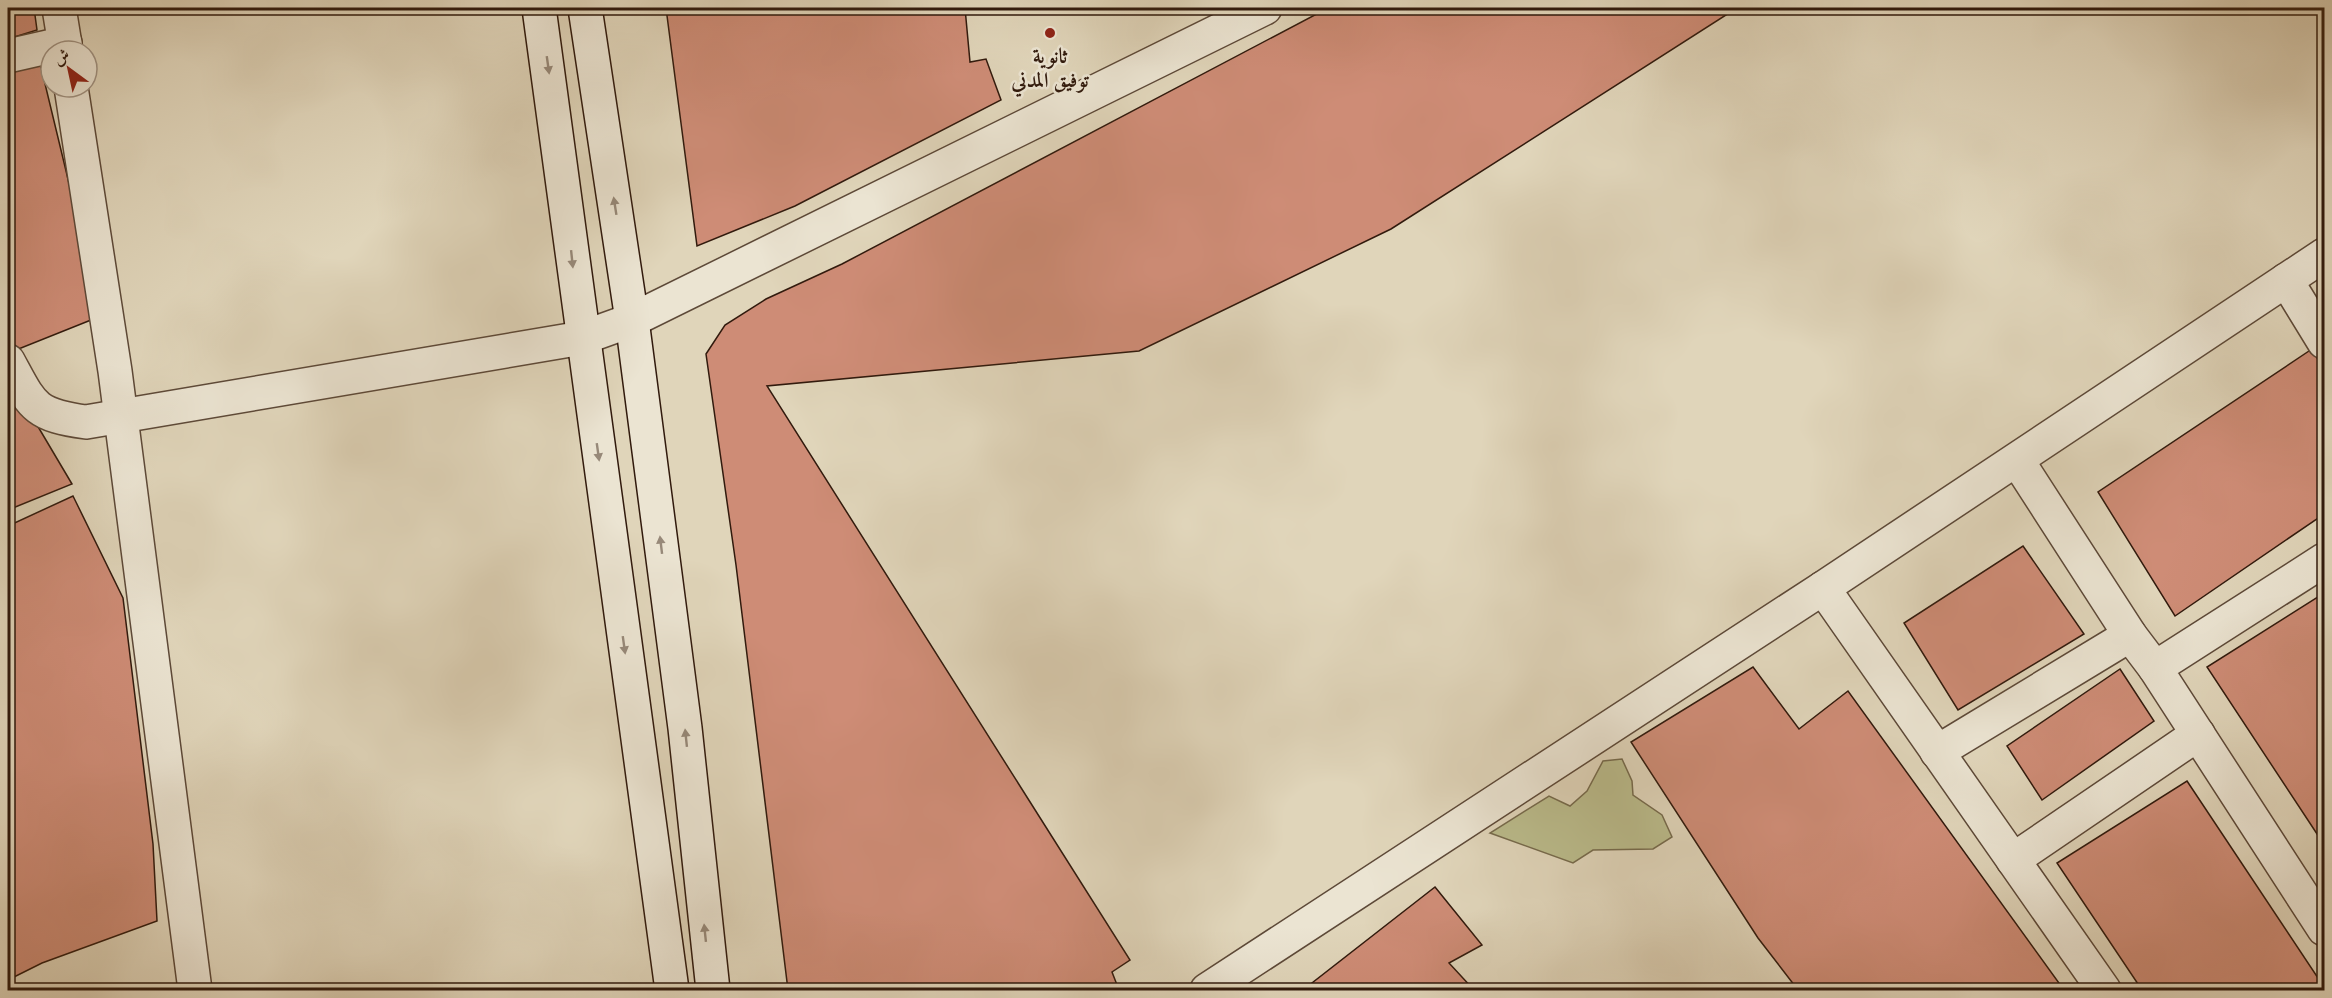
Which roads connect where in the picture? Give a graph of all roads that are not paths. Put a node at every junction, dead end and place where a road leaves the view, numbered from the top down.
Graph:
1 (59, 8) edge
2 (539, 8) edge
3 (585, 8) edge
4 (1264, 8) edge
5 (64, 39) edge
6 (39, 52) edge
7 (8, 57) edge
8 (73, 99) edge
9 (2325, 255) edge
10 (2286, 280) junction
11 (632, 320) junction
12 (582, 338) junction
13 (2325, 342) edge
14 (8, 361) edge
15 (121, 415) junction
16 (2017, 460) junction
17 (2325, 560) edge
18 (1823, 588) junction
19 (2130, 635) junction
20 (2155, 668) junction
21 (2198, 734) junction
22 (1937, 752) junction
23 (2013, 860) junction
24 (2325, 929) edge
25 (195, 990) edge
26 (672, 990) edge
27 (713, 990) edge
28 (1207, 990) edge
29 (2104, 990) edge

1 - 5 street
2 -> 12 street
11 -> 3 street
4 - 11 street
6 - 7 street
8 - 15 street
9 - 10 street
10 - 13 street
10 - 16 street
11 - 12 street
27 -> 11 street
12 - 15 street
12 -> 26 street
14 - 15 street
15 - 25 street
16 - 18 street
16 - 19 street
17 - 20 street
18 - 22 street
18 - 28 street
19 - 20 street
19 - 22 street
20 - 21 street
21 - 23 street
21 - 24 street
22 - 23 street
23 - 29 street

